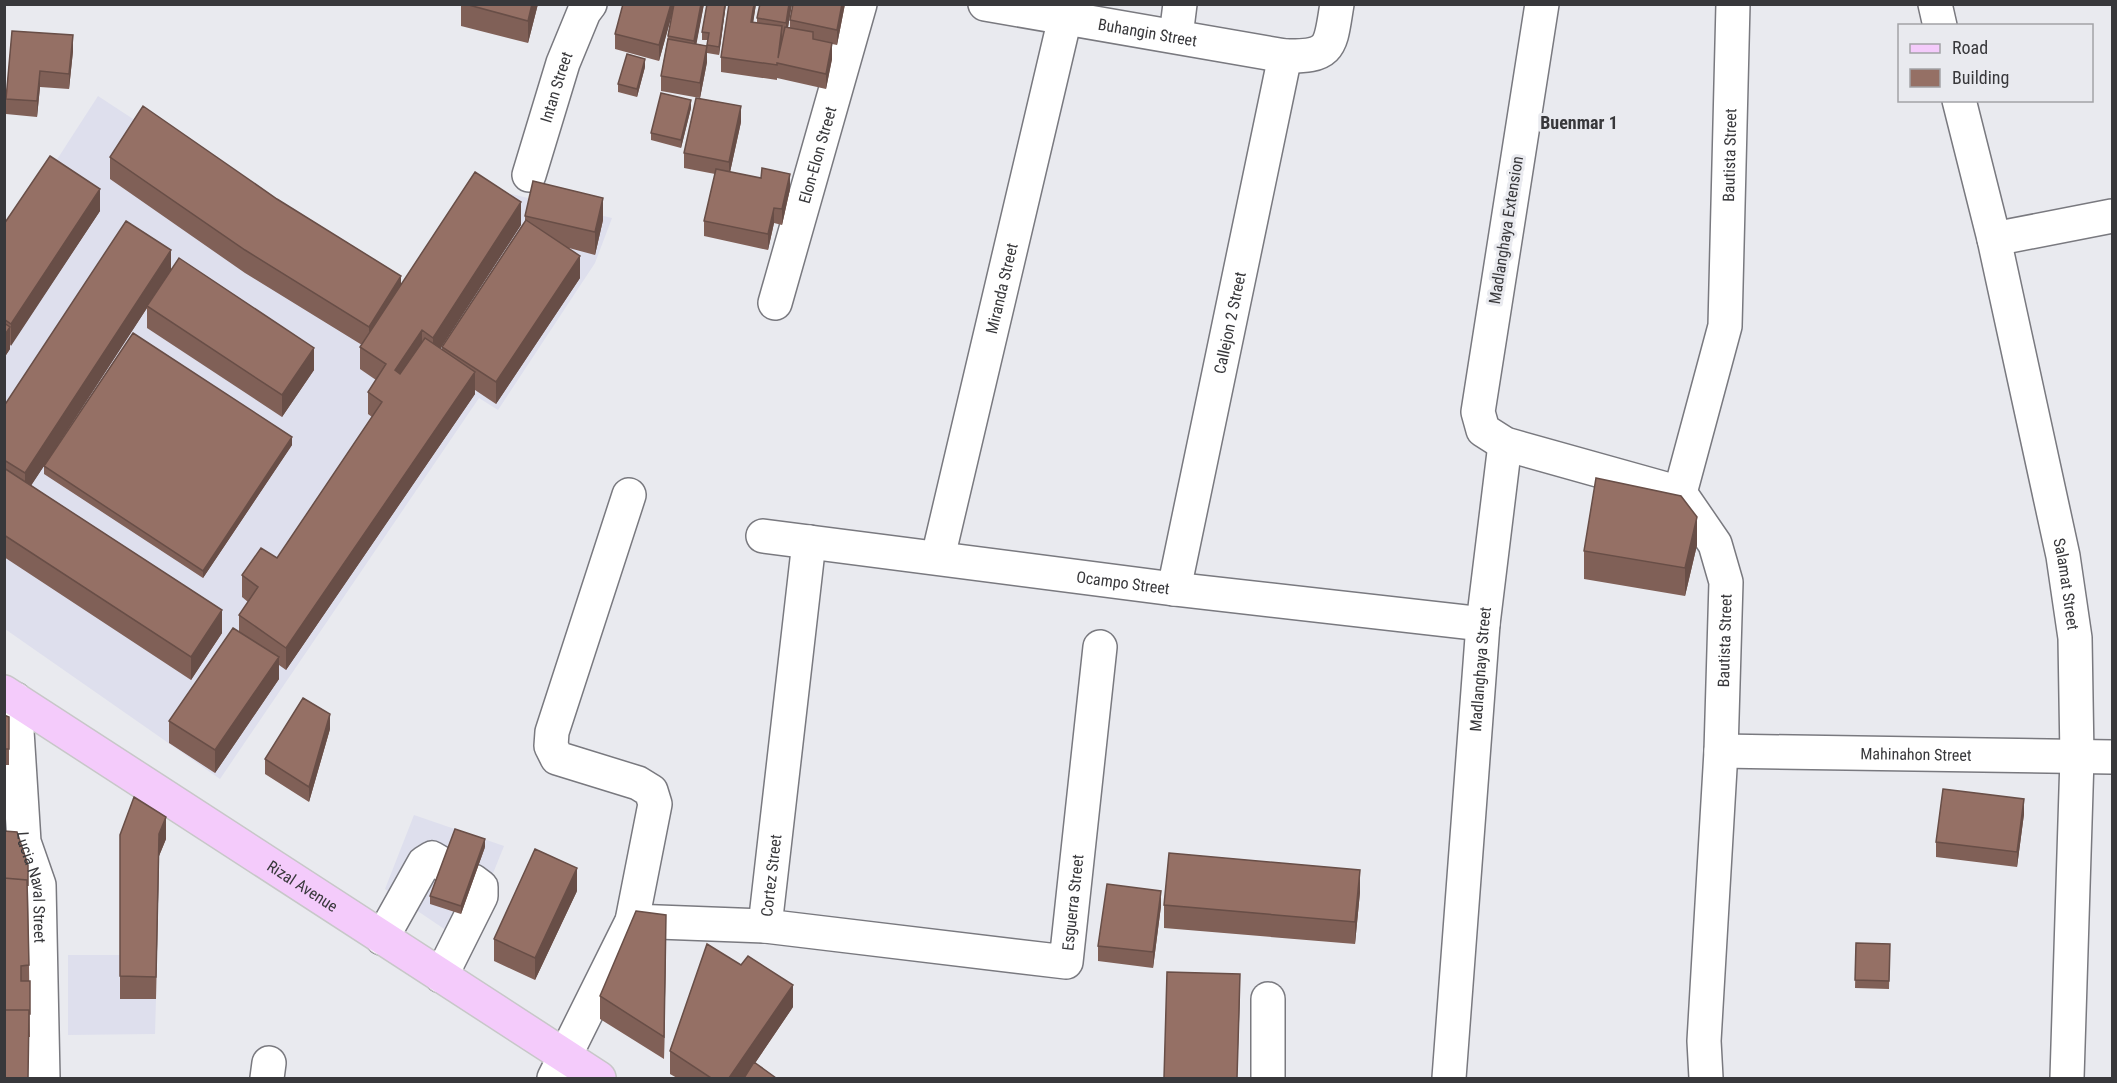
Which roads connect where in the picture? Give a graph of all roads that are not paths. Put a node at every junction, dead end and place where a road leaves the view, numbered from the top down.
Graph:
1 (590, 4) edge
2 (860, 4) edge
3 (985, 4) edge
4 (1180, 4) edge
5 (1337, 4) edge
6 (1542, 4) edge
7 (1733, 4) edge
8 (1935, 4) edge
9 (1065, 18) junction
10 (1940, 24) edge
11 (1176, 36) junction
12 (1297, 56) junction
13 (1960, 102) edge
14 (530, 175) dead end
15 (2112, 216) edge
16 (1994, 239) junction
17 (775, 303) dead end
18 (1505, 444) junction
19 (1680, 493) junction
20 (629, 495) dead end
21 (763, 536) dead end
22 (809, 543) junction
23 (938, 558) junction
24 (1174, 589) junction
25 (1483, 624) junction
26 (1100, 647) dead end
27 (10, 695) edge
28 (1721, 751) junction
29 (2112, 757) edge
30 (2078, 758) junction
31 (444, 865) edge
32 (472, 881) edge
33 (632, 921) junction
34 (765, 926) junction
35 (382, 938) junction
36 (441, 976) junction
37 (1268, 999) dead end
38 (559, 1067) edge
39 (43, 1078) edge
40 (599, 1078) edge
41 (1268, 1078) edge
42 (1449, 1078) edge
43 (1706, 1078) edge
44 (2067, 1078) edge

1 - 14 street, Intan Street
2 - 17 street, Elon-Elon Street
3 - 9 street, Buhangin Street
4 - 11 street
5 - 12 street
6 - 18 street, Madlanghaya Extension
7 - 19 street, Bautista Street
8 - 10 street
9 - 11 street, Buhangin Street
9 - 23 street, Miranda Street
11 - 12 street, Buhangin Street
12 - 24 street, Callejon 2 Street
13 - 16 street, Salamat Street
15 - 16 street
16 - 30 street, Salamat Street
18 - 19 street
18 - 25 street, Madlanghaya Street
19 - 28 street, Bautista Street
20 - 33 street
21 - 22 street, Ocampo Street
22 - 23 street, Ocampo Street
22 - 34 street, Cortez Street
23 - 24 street, Ocampo Street
24 - 25 street, Ocampo Street
25 - 42 street, Madlanghaya Street
26 - 34 street, Esguerra Street
27 - 35 main road, Rizal Avenue
27 - 39 street, Lucia Naval Street
28 - 30 street, Mahinahon Street
28 - 43 street, Bautista Street
29 - 30 street, Mahinahon Street
30 - 44 street, Salamat Street
31 - 35 street
32 - 36 street
33 - 34 street, Cortez Street
33 - 38 street
35 - 36 main road, Rizal Avenue
36 - 38 main road, Rizal Avenue
37 - 41 street
38 - 40 main road, Rizal Avenue

